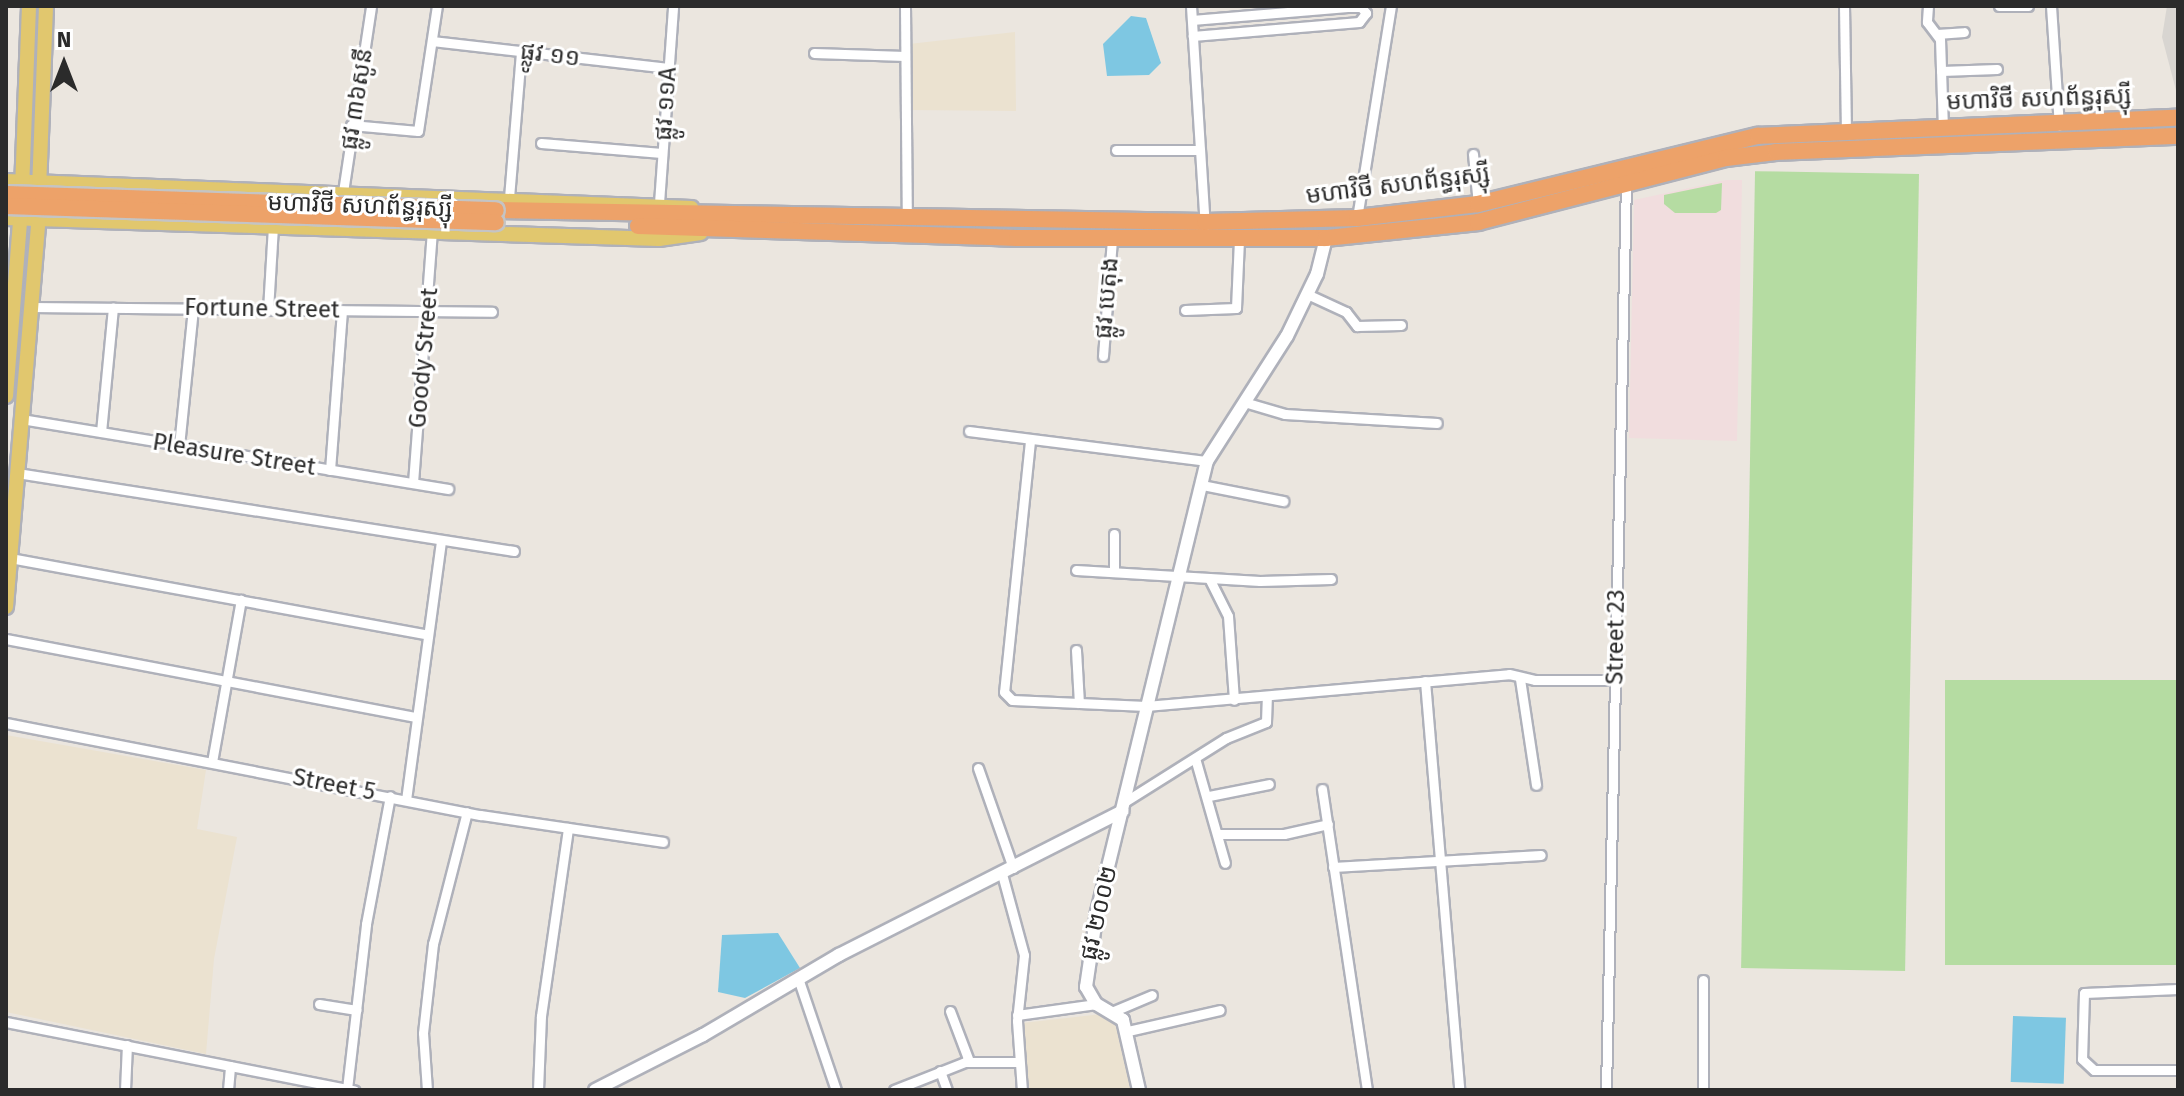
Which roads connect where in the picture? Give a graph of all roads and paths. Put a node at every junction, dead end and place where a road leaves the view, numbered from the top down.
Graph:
1 (29, 6) edge
2 (46, 6) edge
3 (371, 6) edge
4 (437, 6) edge
5 (673, 6) edge
6 (905, 6) edge
7 (1191, 6) edge
8 (1347, 6) edge
9 (1391, 6) edge
10 (1844, 6) edge
11 (1928, 6) edge
12 (1999, 6) edge
13 (2028, 6) edge
14 (2051, 6) edge
15 (1268, 10) edge
16 (1192, 20) junction
17 (1964, 32) dead end
18 (1937, 34) junction
19 (1193, 36) junction
20 (432, 41) junction
21 (521, 51) junction
22 (814, 53) dead end
23 (905, 56) junction
24 (668, 68) junction
25 (1997, 69) dead end
26 (1941, 71) junction
27 (2178, 118) edge
28 (2059, 122) junction
29 (351, 125) junction
30 (1938, 127) junction
31 (1846, 130) junction
32 (2178, 136) edge
33 (2060, 140) junction
34 (541, 143) dead end
35 (1939, 145) junction
36 (1847, 148) junction
37 (1116, 150) dead end
38 (1200, 150) junction
39 (662, 153) junction
40 (1473, 154) dead end
41 (6, 181) edge
42 (22, 182) junction
43 (40, 183) junction
44 (1626, 184) junction
45 (259, 190) junction
46 (343, 192) junction
47 (6, 194) edge
48 (509, 198) junction
49 (659, 203) junction
50 (1478, 204) junction
51 (6, 206) edge
52 (711, 211) junction
53 (496, 216) junction
54 (907, 217) junction
55 (1357, 218) junction
56 (13, 219) edge
57 (38, 219) junction
58 (1205, 222) junction
59 (257, 226) junction
60 (273, 227) junction
61 (713, 231) junction
62 (432, 232) junction
63 (1326, 238) junction
64 (1112, 239) junction
65 (1205, 240) junction
66 (1239, 240) junction
67 (1307, 294) junction
68 (31, 307) junction
69 (113, 308) junction
70 (193, 309) junction
71 (268, 310) junction
72 (342, 310) junction
73 (1185, 310) dead end
74 (429, 311) junction
75 (492, 312) dead end
76 (1401, 325) dead end
77 (1103, 356) dead end
78 (7, 371) edge
79 (6, 396) edge
80 (1244, 402) junction
81 (21, 419) junction
82 (1437, 423) dead end
83 (969, 431) dead end
84 (101, 432) junction
85 (1030, 441) junction
86 (179, 446) junction
87 (1207, 461) junction
88 (330, 470) junction
89 (17, 473) junction
90 (413, 483) junction
91 (1202, 485) junction
92 (448, 489) dead end
93 (1283, 501) dead end
94 (1114, 534) dead end
95 (441, 542) junction
96 (514, 551) dead end
97 (10, 558) junction
98 (1076, 570) dead end
99 (1114, 572) junction
100 (1179, 575) junction
101 (1209, 578) junction
102 (1331, 579) dead end
103 (241, 600) junction
104 (6, 607) edge
105 (426, 634) junction
106 (6, 639) edge
107 (1076, 650) dead end
108 (1520, 679) junction
109 (1615, 680) junction
110 (226, 681) junction
111 (1425, 681) junction
112 (1267, 698) junction
113 (1234, 700) junction
114 (1079, 703) junction
115 (1146, 706) junction
116 (415, 717) junction
117 (6, 723) edge
118 (1195, 758) junction
119 (212, 762) junction
120 (978, 768) dead end
121 (1269, 784) dead end
122 (1536, 785) dead end
123 (1322, 789) dead end
124 (390, 796) junction
125 (1209, 796) junction
126 (406, 800) junction
127 (1125, 806) junction
128 (467, 812) junction
129 (1328, 824) junction
130 (568, 828) junction
131 (1220, 834) junction
132 (663, 842) dead end
133 (1541, 855) dead end
134 (1443, 857) junction
135 (1225, 863) dead end
136 (1333, 867) junction
137 (1008, 871) junction
138 (798, 978) junction
139 (1703, 980) dead end
140 (2178, 989) edge
141 (1152, 995) dead end
142 (319, 1004) dead end
143 (1096, 1004) junction
144 (357, 1010) junction
145 (1220, 1010) dead end
146 (950, 1011) dead end
147 (1114, 1011) junction
148 (1017, 1015) junction
149 (6, 1022) edge
150 (1128, 1031) junction
151 (127, 1045) junction
152 (969, 1061) junction
153 (1019, 1062) junction
154 (230, 1066) junction
155 (2178, 1070) edge
156 (940, 1071) junction
157 (351, 1089) edge
158 (125, 1090) edge
159 (228, 1090) edge
160 (427, 1090) edge
161 (538, 1090) edge
162 (595, 1090) edge
163 (836, 1090) edge
164 (894, 1090) edge
165 (947, 1090) edge
166 (1022, 1090) edge
167 (1139, 1090) edge
168 (1367, 1090) edge
169 (1459, 1090) edge
170 (1606, 1090) edge
171 (1703, 1090) edge

1 - 42 main road
2 - 43 main road
3 - 29 street, ផ្លូវ ៣៦សូនី
4 - 20 street
5 - 24 street, ផ្លូវ ១១A
6 - 23 street
7 - 16 street
8 - 15 street
8 - 19 street
9 - 55 street
10 - 31 street
11 - 18 street
12 - 13 street
14 - 28 street
15 - 16 street
16 - 19 street
17 - 18 street
18 - 26 street
19 - 38 street
20 - 21 street, ផ្លូវ ១១
20 - 29 street
21 - 24 street, ផ្លូវ ១១
21 - 48 street
22 - 23 street
23 - 54 street
24 - 39 street, ផ្លូវ ១១A
25 - 26 street
26 - 30 street
27 - 28 highway, មហាវិថី សហព័ន្ធរុស្ស៊ី
28 - 30 highway, មហាវិថី សហព័ន្ធរុស្ស៊ី
28 - 33 street
29 - 46 street, ផ្លូវ ៣៦សូនី
30 - 31 highway, មហាវិថី សហព័ន្ធរុស្ស៊ី
30 - 35 street
31 - 36 street
31 - 50 highway, មហាវិថី សហព័ន្ធរុស្ស៊ី
32 - 33 highway, មហាវិថី សហព័ន្ធរុស្ស៊ី
33 - 35 highway, មហាវិថី សហព័ន្ធរុស្ស៊ី
34 - 39 street
35 - 36 highway, មហាវិថី សហព័ន្ធរុស្ស៊ី
36 - 44 highway, មហាវិថី សហព័ន្ធរុស្ស៊ី
37 - 38 street
38 - 58 street
39 - 49 street, ផ្លូវ ១១A
40 - 50 street
41 - 42 main road, មហាវិថី សហព័ន្ធរុស្ស៊ី
42 - 43 main road, មហាវិថី សហព័ន្ធរុស្ស៊ី
42 - 56 main road
43 - 45 main road, មហាវិថី សហព័ន្ធរុស្ស៊ី
43 - 57 main road
44 - 63 highway, មហាវិថី សហព័ន្ធរុស្ស៊ី
44 - 109 street, Street 23
45 - 46 main road, មហាវិថី សហព័ន្ធរុស្ស៊ី
45 - 59 main road
46 - 48 main road, មហាវិថី សហព័ន្ធរុស្ស៊ី
47 - 53 highway, bridge
48 - 49 main road, មហាវិថី សហព័ន្ធរុស្ស៊ី
49 - 52 main road, មហាវិថី សហព័ន្ធរុស្ស៊ី
50 - 55 highway, មហាវិថី សហព័ន្ធរុស្ស៊ី
51 - 53 highway, bridge
52 - 53 highway, មហាវិថី សហព័ន្ធរុស្ស៊ី
52 - 54 highway, មហាវិថី សហព័ន្ធរុស្ស៊ី
53 - 61 highway, មហាវិថី សហព័ន្ធរុស្ស៊ី
54 - 58 highway, មហាវិថី សហព័ន្ធរុស្ស៊ី
55 - 58 highway, មហាវិថី សហព័ន្ធរុស្ស៊ី
56 - 57 main road, មហាវិថី សហព័ន្ធរុស្ស៊ី
56 - 78 main road
57 - 59 main road, មហាវិថី សហព័ន្ធរុស្ស៊ី
57 - 68 main road
58 - 65 street
59 - 60 main road, មហាវិថី សហព័ន្ធរុស្ស៊ី
60 - 62 main road, មហាវិថី សហព័ន្ធរុស្ស៊ី
60 - 71 street
61 - 62 main road, មហាវិថី សហព័ន្ធរុស្ស៊ី
61 - 64 highway, មហាវិថី សហព័ន្ធរុស្ស៊ី
62 - 74 street, Goody Street
63 - 66 highway, មហាវិថី សហព័ន្ធរុស្ស៊ី
63 - 67 street
64 - 65 highway, មហាវិថី សហព័ន្ធរុស្ស៊ី
64 - 77 street, ផ្លូវ បេតុង
65 - 66 highway, មហាវិថី សហព័ន្ធរុស្ស៊ី
66 - 73 street
67 - 76 street
67 - 80 street
68 - 69 street, Fortune Street
68 - 81 main road
69 - 70 street, Fortune Street
69 - 84 street
70 - 71 street, Fortune Street
70 - 86 street
71 - 72 street, Fortune Street
72 - 74 street, Fortune Street
72 - 88 street
74 - 75 street, Fortune Street
74 - 90 street, Goody Street
78 - 79 main road
80 - 82 street
80 - 87 street
81 - 84 street, Pleasure Street
81 - 89 main road
83 - 85 street
84 - 86 street, Pleasure Street
85 - 87 street
85 - 114 street
86 - 88 street, Pleasure Street
87 - 91 street, ផ្លូវ ២០០២
88 - 90 street, Pleasure Street
89 - 95 street
89 - 97 main road
90 - 92 street, Pleasure Street
91 - 93 street
91 - 100 street, ផ្លូវ ២០០២
94 - 99 street
95 - 96 street
95 - 105 street
97 - 103 street
97 - 104 main road
98 - 99 street
99 - 100 street
100 - 101 street
100 - 115 street, ផ្លូវ ២០០២
101 - 102 street
101 - 113 street
103 - 105 street
103 - 110 street
105 - 116 street
106 - 110 street
107 - 114 street
108 - 109 street
108 - 111 street
108 - 122 street
109 - 170 street, Street 23
110 - 116 street
110 - 119 street
111 - 112 street
111 - 134 street
112 - 113 street
112 - 118 street
113 - 115 street
114 - 115 street
115 - 127 street, ផ្លូវ ២០០២
116 - 126 street
117 - 119 street, Street 5
118 - 125 street
118 - 127 street
119 - 124 street, Street 5
120 - 137 street
121 - 125 street
123 - 129 street
124 - 126 street, Street 5
124 - 144 street
125 - 131 street
126 - 128 street, Street 5
127 - 137 street
127 - 143 street, ផ្លូវ ២០០២
128 - 130 street, Street 5
128 - 160 street
129 - 131 street
129 - 136 street
130 - 132 street, Street 5
130 - 161 street
131 - 135 street
133 - 134 street
134 - 136 street
134 - 169 street
136 - 168 street
137 - 138 street
137 - 148 street
138 - 162 street
138 - 163 street
139 - 171 street
140 - 155 street
141 - 147 street
142 - 144 street
143 - 147 street
143 - 148 street
144 - 157 street
145 - 150 street
146 - 152 street
147 - 150 street
148 - 153 street
149 - 151 street
150 - 167 street
151 - 154 street
151 - 158 street
152 - 153 street
152 - 156 street
153 - 166 street
154 - 157 street
154 - 159 street
156 - 164 street
156 - 165 street

